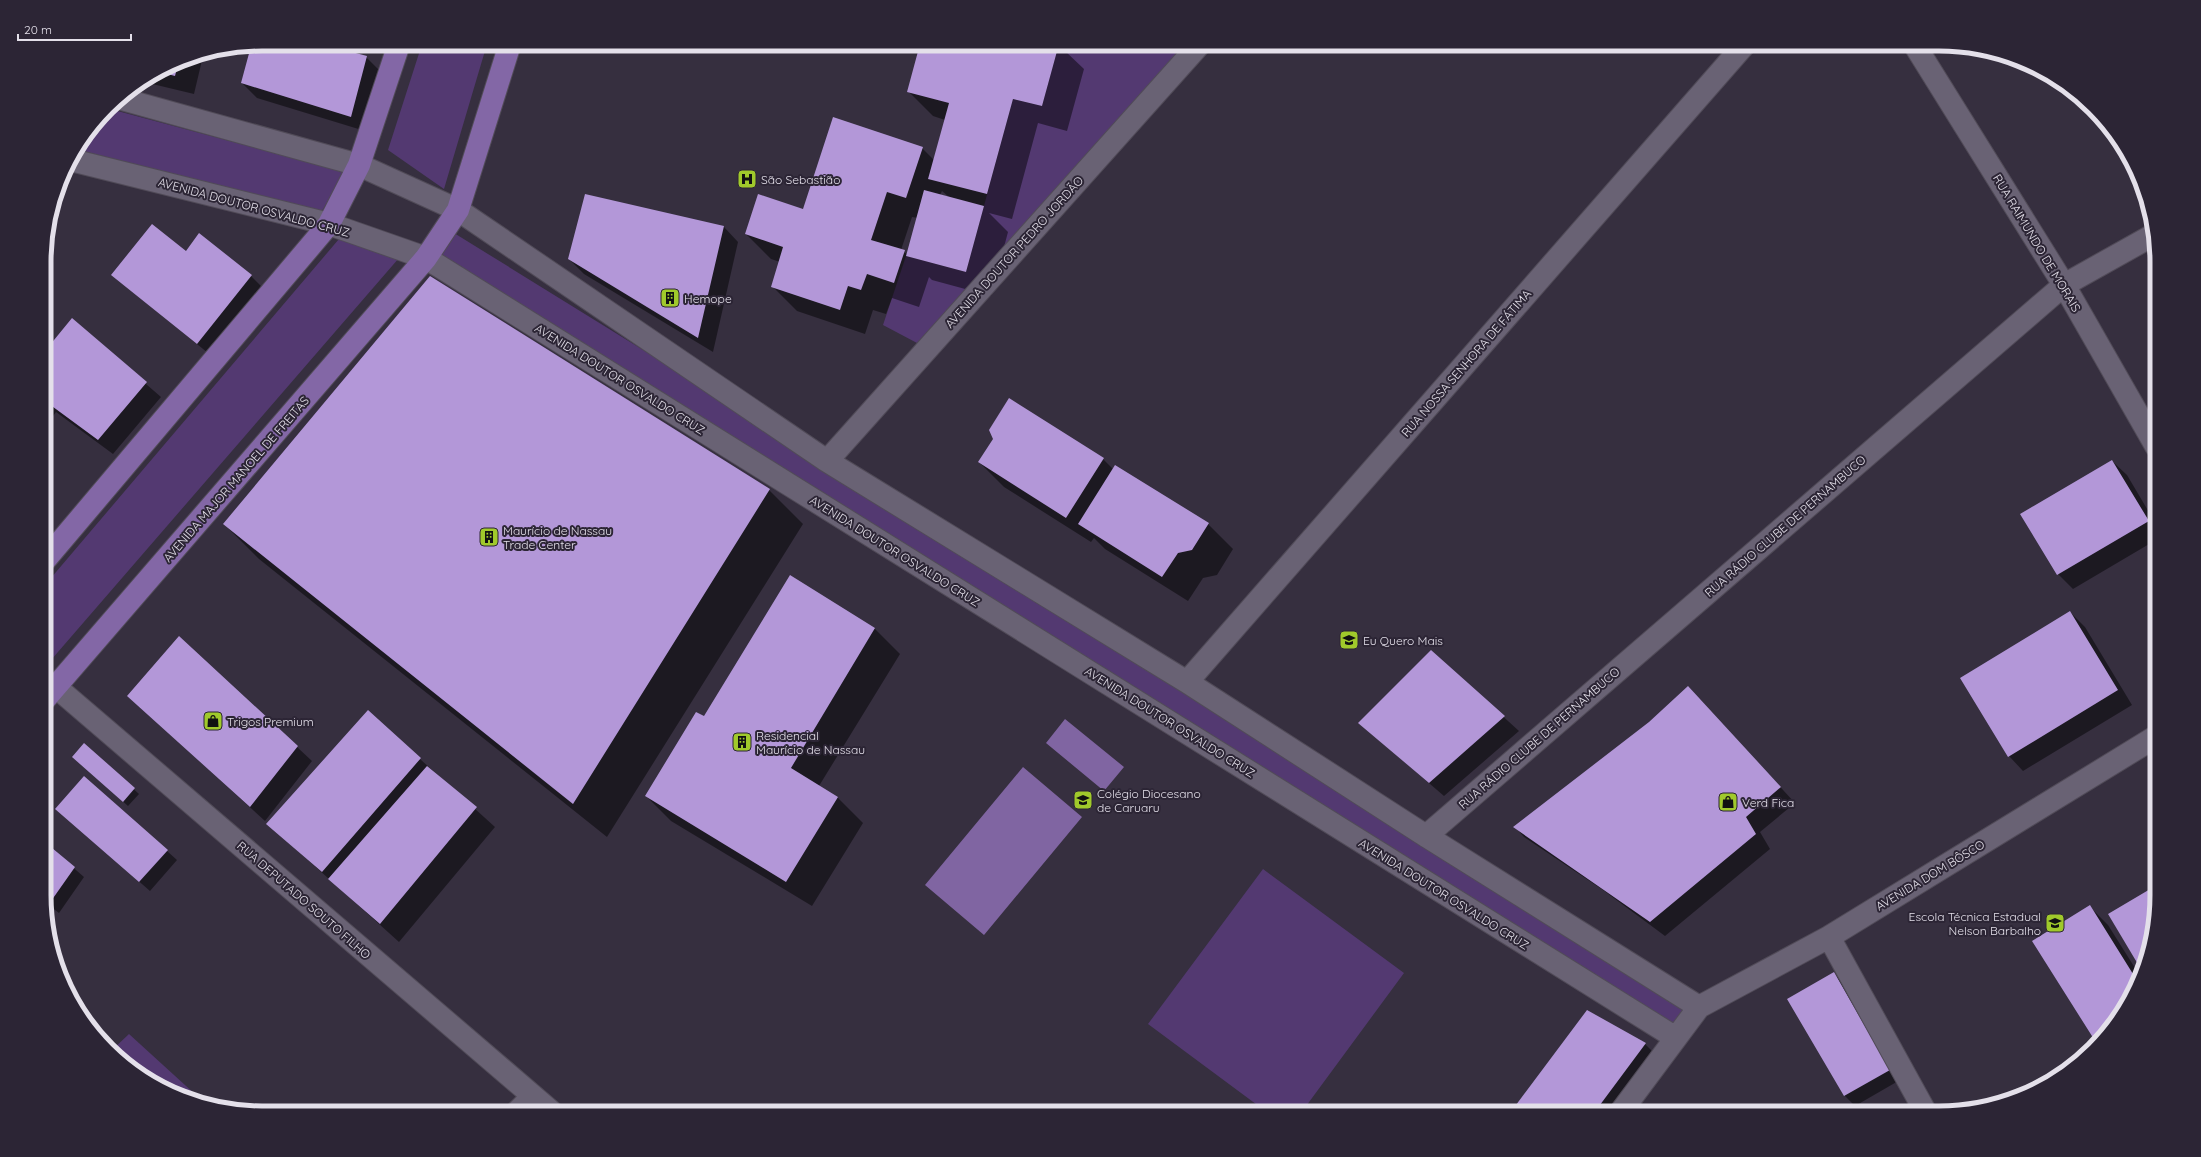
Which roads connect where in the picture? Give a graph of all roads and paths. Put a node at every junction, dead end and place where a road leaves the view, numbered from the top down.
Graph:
1 (397, 51) edge
2 (508, 51) edge
3 (1194, 51) edge
4 (1739, 51) edge
5 (1918, 51) edge
6 (127, 100) edge
7 (77, 161) edge
8 (359, 165) junction
9 (458, 210) junction
10 (329, 224) junction
11 (2149, 238) edge
12 (426, 258) junction
13 (2064, 286) junction
14 (2150, 436) edge
15 (827, 461) junction
16 (51, 553) edge
17 (1186, 682) junction
18 (51, 693) edge
19 (2150, 740) edge
20 (1426, 836) junction
21 (1829, 937) junction
22 (1699, 1007) junction
23 (1676, 1038) junction
24 (533, 1096) junction
25 (523, 1106) edge
26 (545, 1106) edge
27 (1625, 1106) edge
28 (1922, 1106) edge

1 - 8 main road
2 - 9 main road, AVENIDA MAJOR MANOEL DE FREITAS
3 - 15 street, AVENIDA DOUTOR PEDRO JORDÃO
4 - 17 street, RUA NOSSA SENHORA DE FÁTIMA
5 - 13 street, RUA RAIMUNDO DE MORAIS
6 - 8 street
7 - 10 street, AVENIDA DOUTOR OSVALDO CRUZ
8 - 9 street
8 - 10 main road
9 - 12 main road, AVENIDA MAJOR MANOEL DE FREITAS
9 - 15 street
10 - 12 street, AVENIDA DOUTOR OSVALDO CRUZ
10 - 16 main road
11 - 13 street, RUA RÁDIO CLUBE DE PERNAMBUCO
12 - 18 main road, AVENIDA MAJOR MANOEL DE FREITAS
12 - 23 street, AVENIDA DOUTOR OSVALDO CRUZ
13 - 14 street, RUA RAIMUNDO DE MORAIS
13 - 20 street, RUA RÁDIO CLUBE DE PERNAMBUCO
15 - 17 street
17 - 20 street
18 - 24 street, RUA DEPUTADO SOUTO FILHO
19 - 21 street, AVENIDA DOM BÔSCO
20 - 22 street
21 - 22 street, AVENIDA DOM BÔSCO
21 - 28 street
22 - 23 street
23 - 27 street
24 - 25 street
24 - 26 street, RUA DEPUTADO SOUTO FILHO

